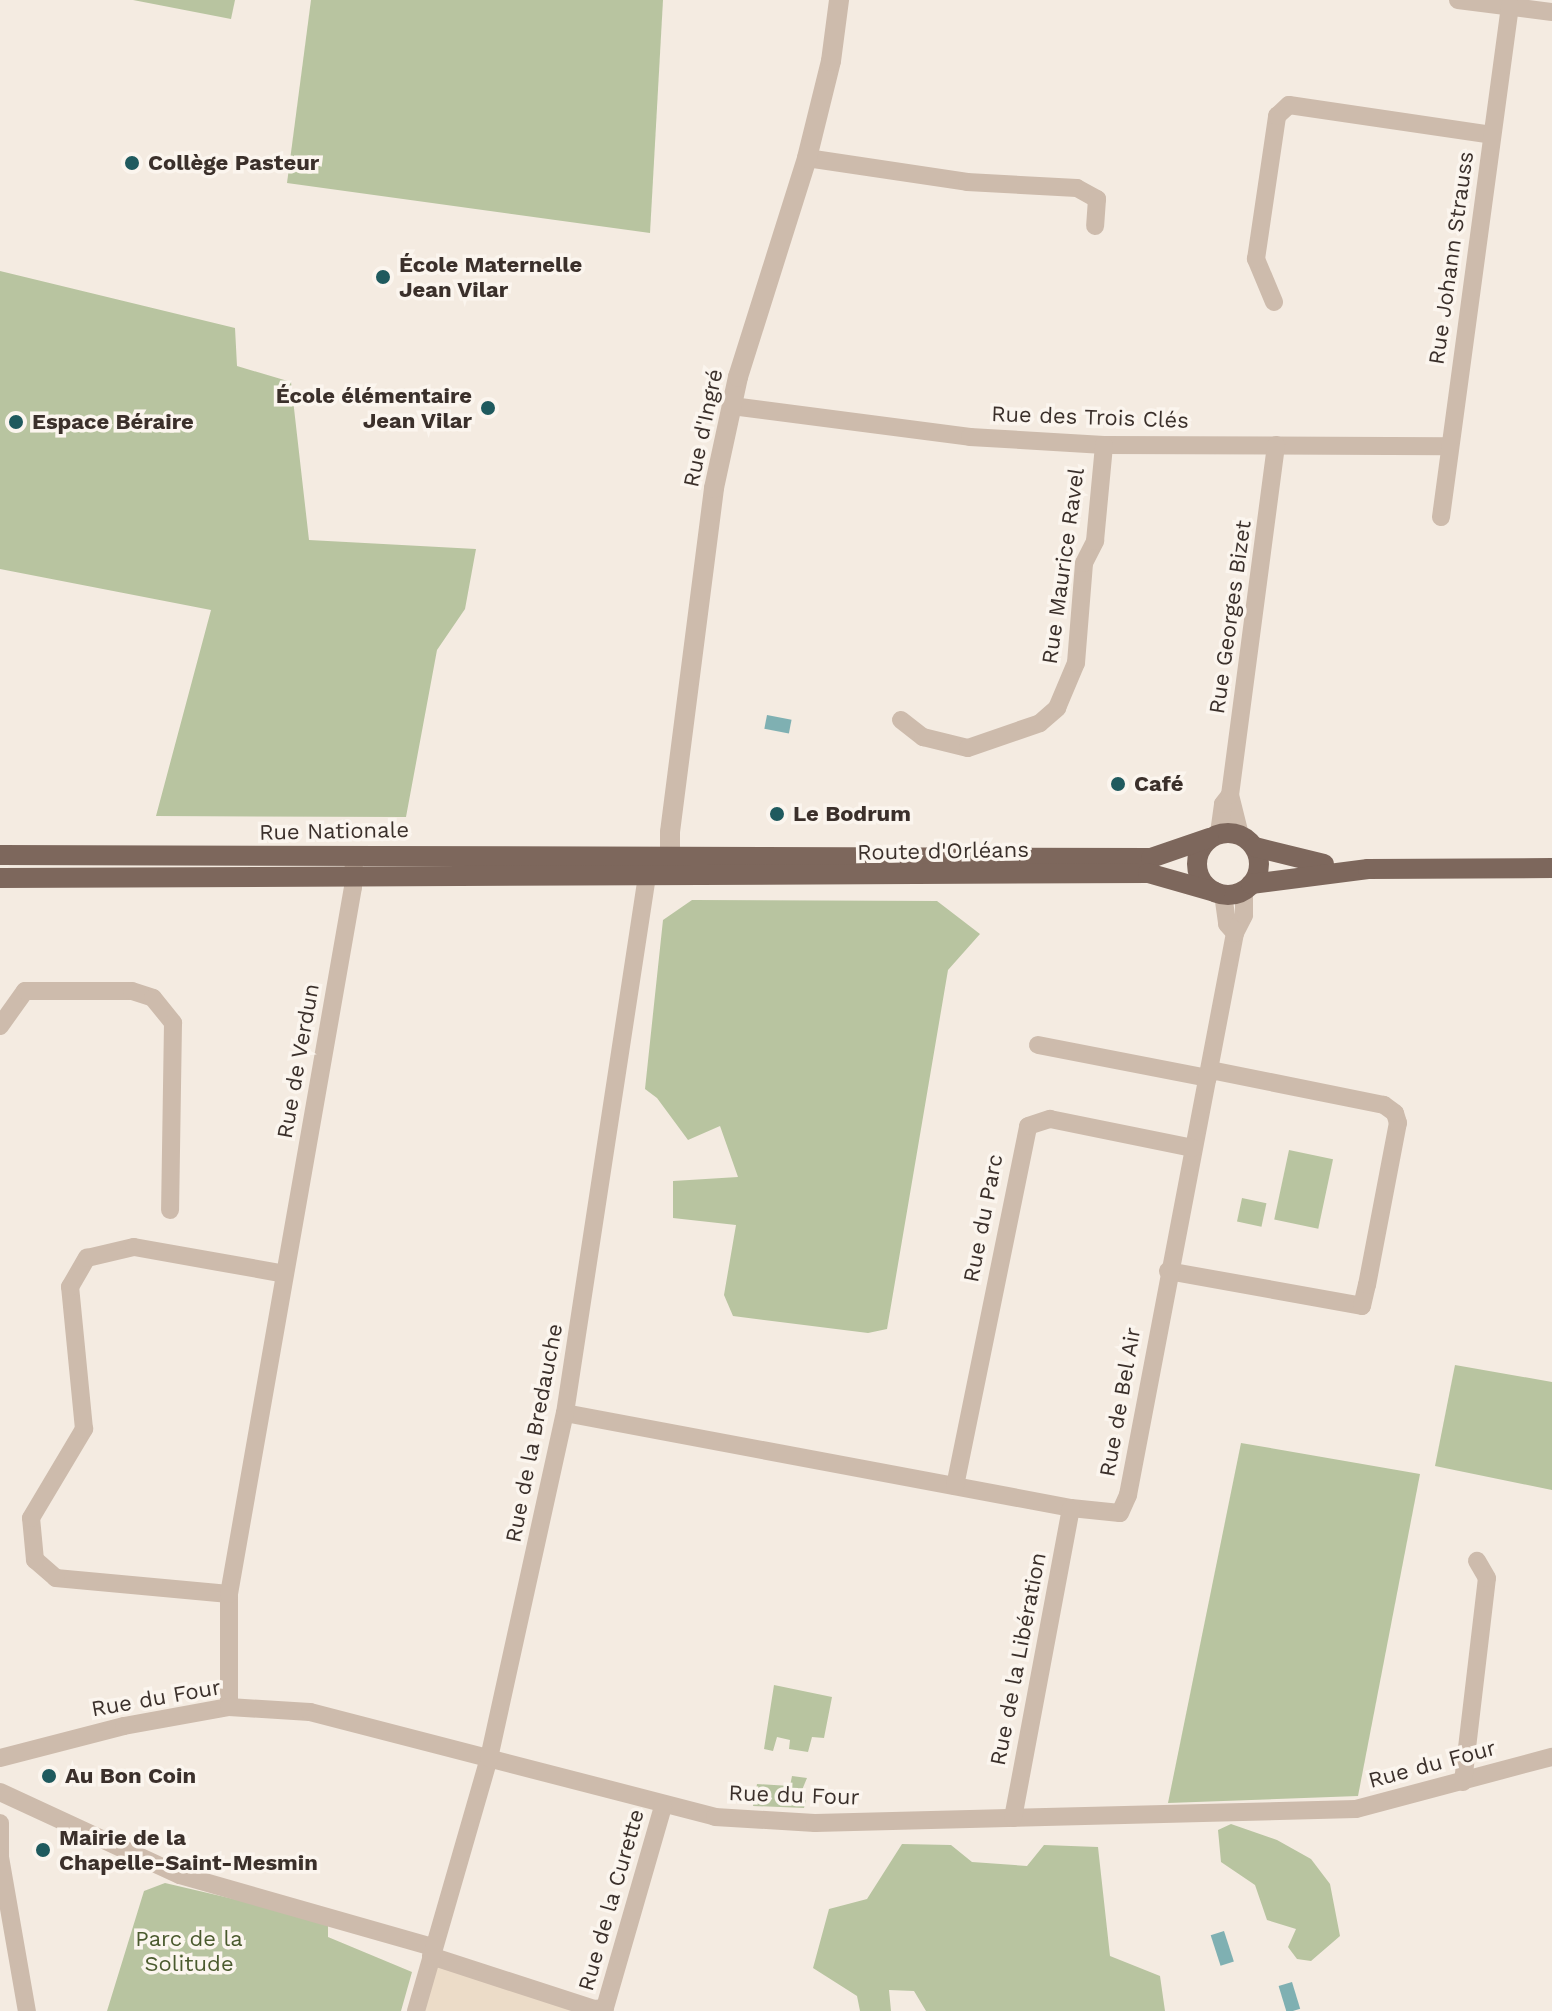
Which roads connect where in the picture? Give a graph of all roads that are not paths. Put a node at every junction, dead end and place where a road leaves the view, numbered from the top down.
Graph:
1 (839, 0) edge
2 (1458, 0) edge
3 (1510, 6) junction
4 (1552, 12) edge
5 (1492, 135) junction
6 (807, 158) junction
7 (1095, 226) dead end
8 (1274, 302) dead end
9 (732, 406) junction
10 (1104, 445) junction
11 (1276, 445) junction
12 (1449, 446) junction
13 (1441, 517) dead end
14 (901, 720) dead end
15 (1230, 795) junction
16 (1214, 836) junction
17 (1248, 841) junction
18 (649, 853) junction
19 (670, 854) junction
20 (0, 855) edge
21 (354, 865) junction
22 (1552, 868) edge
23 (1368, 869) junction
24 (648, 876) junction
25 (670, 877) junction
26 (0, 878) edge
27 (1248, 887) junction
28 (1219, 893) junction
29 (1235, 933) junction
30 (0, 1026) edge
31 (1038, 1045) dead end
32 (1209, 1074) junction
33 (1192, 1148) junction
34 (170, 1210) dead end
35 (1168, 1271) junction
36 (285, 1274) junction
37 (565, 1413) junction
38 (955, 1486) junction
39 (1071, 1508) junction
40 (1477, 1561) dead end
41 (229, 1594) junction
42 (229, 1707) junction
43 (1552, 1757) edge
44 (2, 1758) edge
45 (489, 1758) junction
46 (1463, 1782) junction
47 (0, 1790) edge
48 (663, 1806) junction
49 (1013, 1818) junction
50 (0, 1823) edge
51 (432, 1952) junction
52 (605, 2010) edge
53 (27, 2011) edge
54 (416, 2011) edge

1 - 6 street, Rue d'Ingré
2 - 3 street
3 - 4 street
3 - 5 street, Rue Johann Strauss
5 - 8 street
5 - 12 street, Rue Johann Strauss
6 - 7 street
6 - 9 street, Rue d'Ingré
9 - 10 street, Rue des Trois Clés
9 - 19 street, Rue d'Ingré
10 - 11 street, Rue des Trois Clés
10 - 14 street, Rue Maurice Ravel
11 - 12 street, Rue des Trois Clés
11 - 15 street, Rue Georges Bizet
12 - 13 street, Rue Johann Strauss
15 - 16 street, Rue Georges Bizet
15 - 17 street, Rue Georges Bizet
16 - 17 main road
16 - 19 main road, Route d'Orléans
16 - 28 main road
17 - 23 main road
17 - 27 main road
18 - 19 main road, Rue Nationale
18 - 21 main road, Rue Nationale
18 - 24 street, Rue de la Bredauche
19 - 25 street, Rue d'Ingré
20 - 21 main road, Rue Nationale
21 - 24 main road, Rue Nationale
21 - 26 main road, Rue Nationale
21 - 36 street, Rue de Verdun
22 - 23 main road
23 - 27 main road
24 - 25 main road, Rue Nationale
24 - 37 street, Rue de la Bredauche
25 - 28 main road, Route d'Orléans
27 - 28 main road
27 - 29 street, Rue de Bel Air
28 - 29 street, Rue de Bel Air
29 - 32 street, Rue de Bel Air
30 - 34 street
31 - 32 street
32 - 33 street, Rue de Bel Air
32 - 35 street
33 - 35 street, Rue de Bel Air
33 - 38 street, Rue du Parc
35 - 39 street, Rue de Bel Air
36 - 41 street, Rue de Verdun
36 - 41 street
37 - 38 street, Rue de Bel Air
37 - 45 street, Rue de la Bredauche
38 - 39 street, Rue de Bel Air
39 - 49 street, Rue de la Libération
40 - 46 street
41 - 42 street, Rue de Verdun
42 - 44 street, Rue du Four
42 - 45 street, Rue du Four
43 - 46 street, Rue du Four
44 - 47 street
45 - 48 street, Rue du Four
45 - 51 street, Rue de la Bredauche
46 - 49 street, Rue du Four
47 - 51 street
48 - 49 street, Rue du Four
48 - 52 street, Rue de la Curette
50 - 53 street
51 - 52 street
51 - 54 street, Rue de la Bredauche

